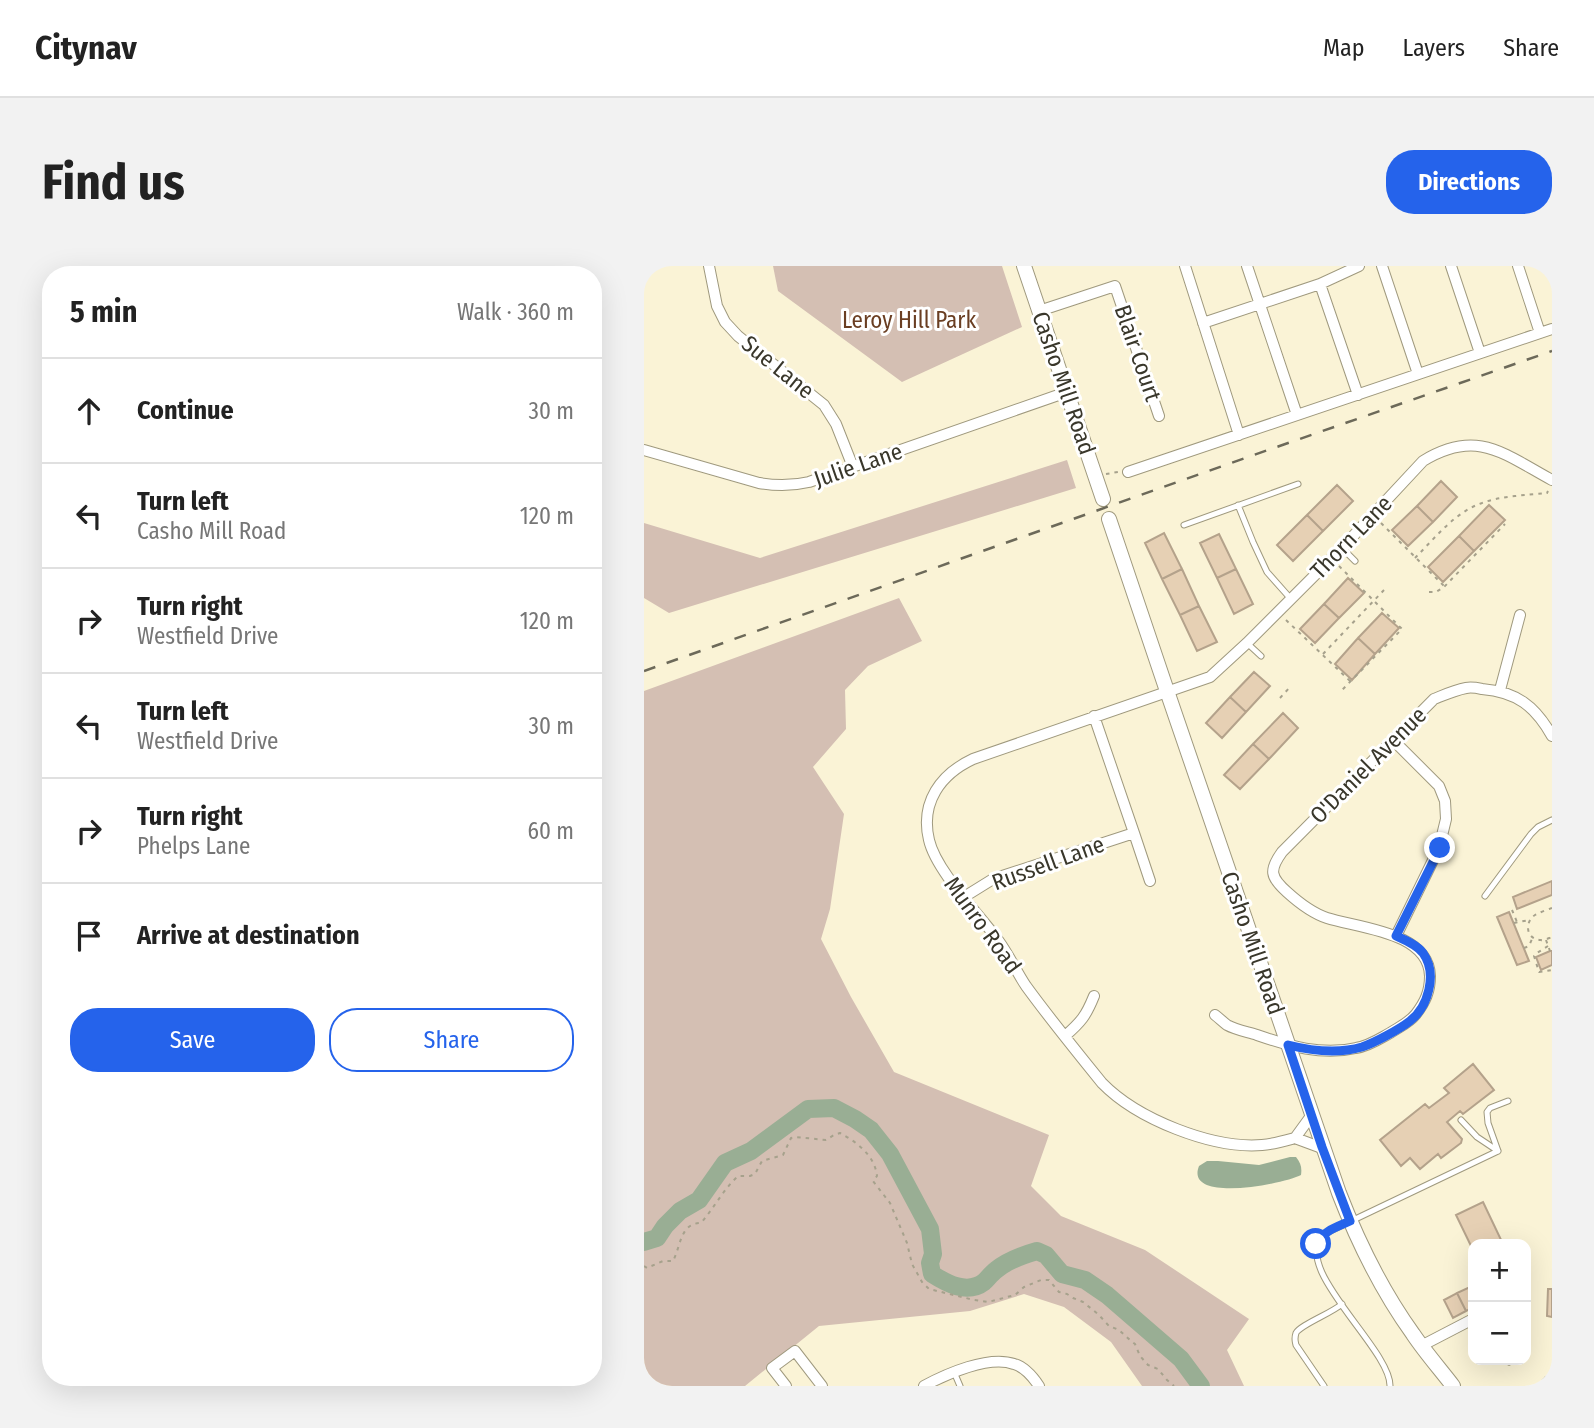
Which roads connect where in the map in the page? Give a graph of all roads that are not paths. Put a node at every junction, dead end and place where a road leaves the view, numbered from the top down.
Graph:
1 (709, 266) edge
2 (1024, 266) edge
3 (1188, 266) edge
4 (1247, 266) edge
5 (1359, 266) edge
6 (1382, 266) edge
7 (1451, 266) edge
8 (1518, 266) edge
9 (1320, 284) junction
10 (1260, 304) junction
11 (1039, 311) junction
12 (1203, 323) junction
13 (1552, 329) edge
14 (1541, 333) junction
15 (1480, 353) junction
16 (1418, 374) junction
17 (1067, 392) junction
18 (1358, 395) junction
19 (1297, 415) junction
20 (1159, 416) dead end
21 (1239, 435) junction
22 (644, 450) edge
23 (853, 467) junction
24 (1128, 472) dead end
25 (1298, 484) dead end
26 (1550, 485) edge
27 (1103, 499) dead end
28 (1238, 506) junction
29 (1110, 519) dead end
30 (1184, 525) dead end
31 (1342, 548) junction
32 (1355, 561) dead end
33 (1291, 599) junction
34 (1520, 615) dead end
35 (1247, 643) junction
36 (1261, 656) dead end
37 (1500, 690) junction
38 (1167, 691) junction
39 (1094, 716) junction
40 (1552, 736) edge
41 (1394, 741) junction
42 (1552, 820) edge
43 (1133, 833) junction
44 (1150, 881) dead end
45 (1485, 896) dead end
46 (964, 897) junction
47 (1396, 936) junction
48 (1094, 996) dead end
49 (1215, 1015) dead end
50 (1065, 1036) junction
51 (1288, 1045) junction
52 (1508, 1101) dead end
53 (1311, 1116) junction
54 (1461, 1120) dead end
55 (1295, 1138) junction
56 (1322, 1147) junction
57 (1498, 1151) junction
58 (1350, 1221) junction
59 (1342, 1304) junction
60 (1468, 1322) edge
61 (1422, 1346) junction
62 (954, 1372) junction
63 (786, 1386) edge
64 (822, 1386) edge
65 (924, 1386) edge
66 (960, 1386) edge
67 (1039, 1386) edge
68 (1324, 1386) edge
69 (1390, 1386) edge
70 (1453, 1386) edge

1 - 23 street, Sue Lane
2 - 11 street, Casho Mill Road
3 - 12 street
4 - 10 street
5 - 9 street
6 - 16 street
7 - 15 street
8 - 14 street
9 - 10 street
9 - 18 street
10 - 12 street
10 - 19 street
11 - 17 street, Casho Mill Road
11 - 20 street, Blair Court
12 - 21 street
13 - 14 street
14 - 15 street
15 - 16 street
16 - 18 street
17 - 23 street, Julie Lane
17 - 27 street, Casho Mill Road
18 - 19 street
19 - 21 street
21 - 24 street
22 - 23 street, Julie Lane
25 - 28 lane
26 - 31 street, Thorn Lane
28 - 30 lane
28 - 33 lane
29 - 38 street, Casho Mill Road
31 - 32 lane
31 - 33 street, Thorn Lane
33 - 35 street, Thorn Lane
34 - 37 street
35 - 36 lane
35 - 38 street, Thorn Lane
37 - 40 street, O'Daniel Avenue
37 - 41 street, O'Daniel Avenue
38 - 39 street, Munro Road
38 - 51 street, Casho Mill Road
39 - 43 street, Russell Lane
39 - 46 street, Munro Road
41 - 47 street
41 - 47 street, O'Daniel Avenue
42 - 45 lane
43 - 44 street, Russell Lane
43 - 46 street, Russell Lane
46 - 50 street, Munro Road
47 - 51 street
48 - 50 street
49 - 51 street
50 - 55 street, Munro Road
51 - 53 street, Casho Mill Road
52 - 57 lane
53 - 55 street
53 - 56 street, Casho Mill Road
54 - 57 lane
55 - 56 street, Munro Road
56 - 58 street, Casho Mill Road
57 - 58 lane
58 - 59 lane
58 - 61 street, Casho Mill Road
59 - 68 lane
59 - 69 lane
60 - 61 street
61 - 70 street, Casho Mill Road
62 - 65 street
62 - 66 lane
62 - 67 street
63 - 64 street

